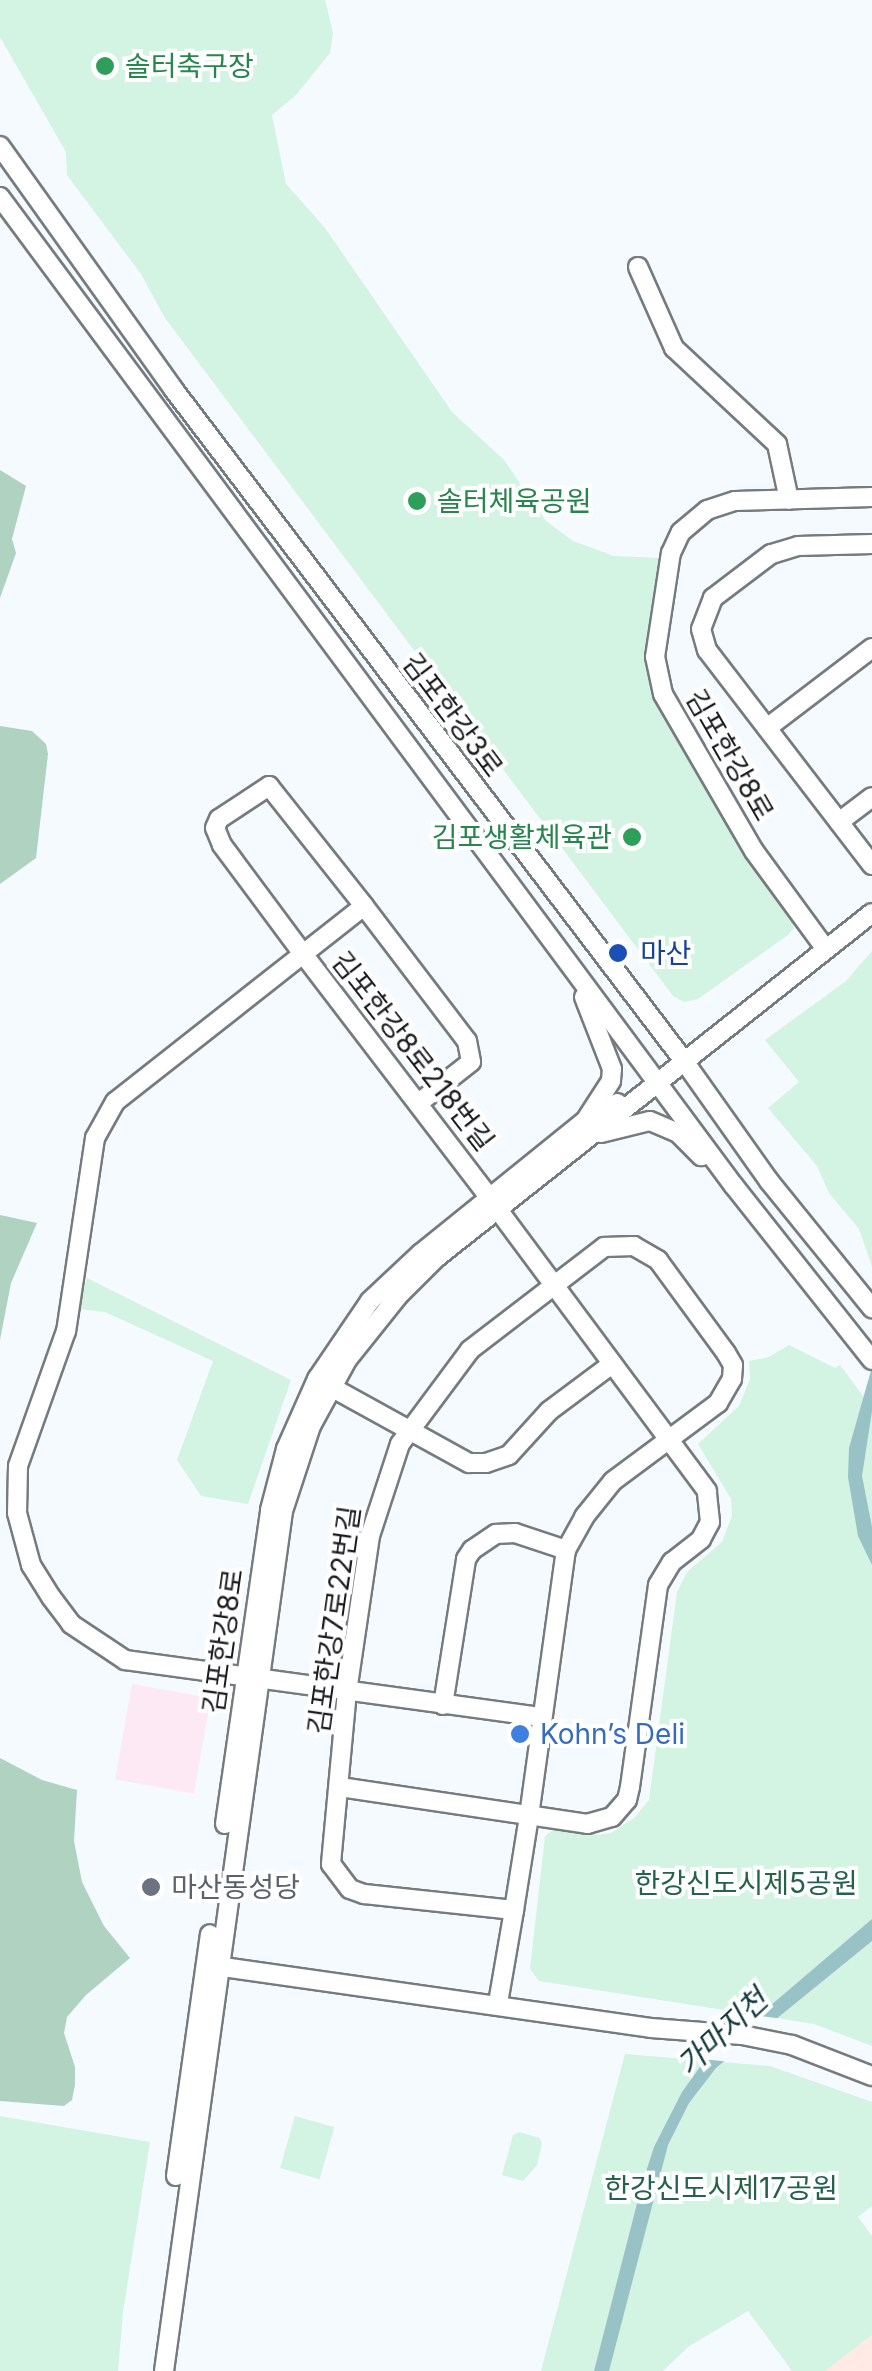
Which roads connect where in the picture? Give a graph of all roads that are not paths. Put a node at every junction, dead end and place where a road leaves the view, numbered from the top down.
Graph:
1 (0, 146) edge
2 (0, 197) edge
3 (638, 266) dead end
4 (872, 496) edge
5 (789, 500) junction
6 (872, 544) edge
7 (872, 648) edge
8 (767, 728) junction
9 (872, 798) edge
10 (839, 822) junction
11 (872, 865) edge
12 (364, 906) junction
13 (872, 913) edge
14 (825, 948) junction
15 (561, 952) junction
16 (303, 954) junction
17 (684, 1061) junction
18 (657, 1081) junction
19 (420, 1102) junction
20 (588, 1129) junction
21 (734, 1186) junction
22 (494, 1203) junction
23 (554, 1285) junction
24 (868, 1304) edge
25 (872, 1360) edge
26 (612, 1364) junction
27 (324, 1383) junction
28 (410, 1427) junction
29 (672, 1440) junction
30 (566, 1550) junction
31 (252, 1679) junction
32 (347, 1691) junction
33 (443, 1705) junction
34 (540, 1716) junction
35 (340, 1787) junction
36 (528, 1816) junction
37 (514, 1910) junction
38 (211, 1965) junction
39 (498, 2003) junction
40 (872, 2076) edge
41 (153, 2371) edge
42 (164, 2371) edge

1 - 17 street, 김포한강3로
2 - 15 street, 김포한강3로
3 - 5 street
4 - 5 street, 김포한강8로
5 - 14 street, 김포한강8로
6 - 8 street
7 - 8 street
8 - 10 street
9 - 10 street
10 - 11 street
12 - 16 street
12 - 16 street
12 - 19 street
13 - 14 street, 김포한강8로
14 - 17 street, 김포한강8로
15 - 18 street, 김포한강3로
15 - 20 street
16 - 19 street, 김포한강8로218번길
16 - 31 street, 김포한강8로218번길
17 - 18 street, 김포한강8로
17 - 24 street, 김포한강3로
18 - 20 street, 김포한강8로
18 - 21 street, 김포한강3로
19 - 22 street, 김포한강8로218번길
20 - 21 street
20 - 22 street, 김포한강8로
21 - 25 street, 김포한강3로
22 - 23 street, 김포한강8로218번길
22 - 27 street, 김포한강8로
23 - 26 street, 김포한강8로218번길
23 - 28 street, 김포한강7로22번길
23 - 29 street, 김포한강7로22번길
26 - 28 street
26 - 29 street, 김포한강8로218번길
27 - 28 street
27 - 31 street, 김포한강8로
28 - 32 street, 김포한강7로22번길
29 - 30 street, 김포한강7로22번길
29 - 36 street, 김포한강8로218번길
30 - 33 street
30 - 34 street, 김포한강7로22번길
31 - 32 street, 김포한강8로218번길
31 - 38 street, 김포한강8로
32 - 33 street, 김포한강8로218번길
32 - 35 street, 김포한강7로22번길
33 - 34 street, 김포한강8로218번길
34 - 36 street, 김포한강7로22번길
35 - 36 street, 김포한강8로218번길
35 - 37 street, 김포한강7로22번길
36 - 37 street, 김포한강7로22번길
37 - 39 street, 김포한강7로22번길
38 - 39 street
38 - 41 street, 김포한강8로
38 - 42 street, 김포한강8로
39 - 40 street

